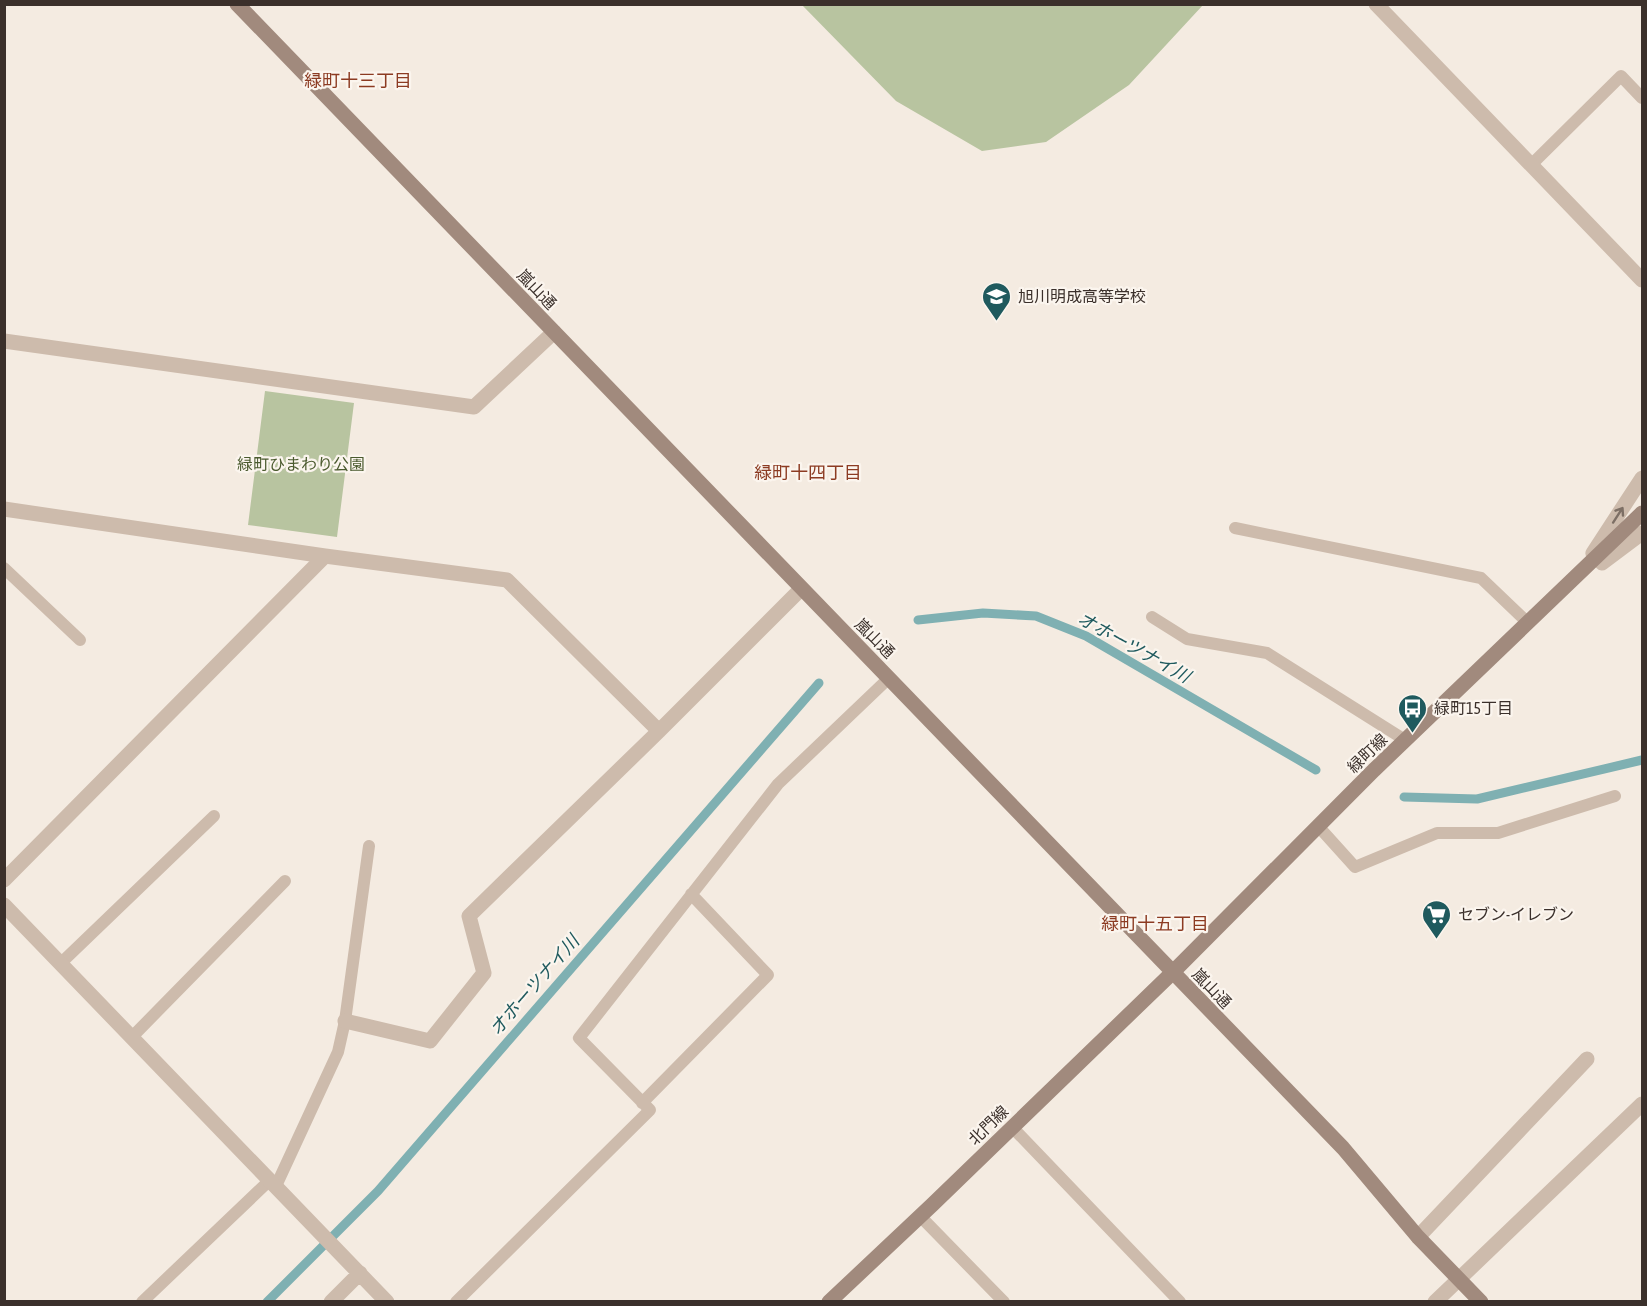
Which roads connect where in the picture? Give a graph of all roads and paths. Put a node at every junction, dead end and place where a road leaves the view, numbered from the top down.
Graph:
1 (237, 4) edge
2 (1376, 4) edge
3 (1642, 98) edge
4 (1531, 165) junction
5 (1642, 280) edge
6 (554, 332) junction
7 (4, 341) edge
8 (1642, 478) edge
9 (4, 509) edge
10 (1642, 513) edge
11 (1235, 528) dead end
12 (1642, 533) edge
13 (325, 556) junction
14 (1597, 557) junction
15 (4, 568) edge
16 (801, 589) junction
17 (1152, 617) dead end
18 (1528, 623) junction
19 (80, 640) dead end
20 (889, 678) junction
21 (659, 731) junction
22 (1405, 740) junction
23 (1616, 796) dead end
24 (214, 816) dead end
25 (1318, 826) junction
26 (369, 846) dead end
27 (4, 880) edge
28 (285, 881) dead end
29 (691, 894) junction
30 (6, 910) edge
31 (61, 963) junction
32 (1172, 973) junction
33 (345, 1020) junction
34 (132, 1037) junction
35 (1587, 1059) dead end
36 (642, 1102) junction
37 (1642, 1104) edge
38 (1012, 1127) junction
39 (273, 1183) junction
40 (920, 1216) junction
41 (1418, 1237) junction
42 (360, 1274) junction
43 (1459, 1279) junction
44 (142, 1302) edge
45 (331, 1302) edge
46 (387, 1302) edge
47 (456, 1302) edge
48 (829, 1302) edge
49 (1004, 1302) edge
50 (1180, 1302) edge
51 (1435, 1302) edge
52 (1481, 1302) edge

1 - 6 street, 嵐山通
2 - 4 street
3 - 4 lane
4 - 5 street
6 - 7 street
6 - 16 street, 嵐山通
14 -> 8 street
9 - 13 street
10 - 14 street, 緑町線
11 - 18 lane
12 - 14 street
13 - 21 street
13 - 27 street
14 - 18 street, 緑町線
15 - 19 lane
16 - 20 street, 嵐山通
16 - 21 street
17 - 22 lane
18 - 22 street, 緑町線
20 - 29 lane
20 - 32 street, 嵐山通
21 - 33 street
22 - 25 street, 緑町線
23 - 25 lane
24 - 31 lane
25 - 32 street, 緑町線
26 - 33 lane
28 - 34 lane
29 - 36 lane
29 - 36 lane
30 - 31 street
31 - 34 street
32 - 38 street, 北門線
32 - 41 street, 嵐山通
33 - 39 lane
34 - 39 street
35 - 41 street
36 - 47 lane
37 - 43 street
38 - 40 street, 北門線
38 - 50 lane
39 - 42 street
39 - 44 lane
40 - 48 street, 北門線
40 - 49 lane
41 - 43 street, 嵐山通
42 - 45 street
42 - 46 street
43 - 51 street
43 - 52 street, 嵐山通

